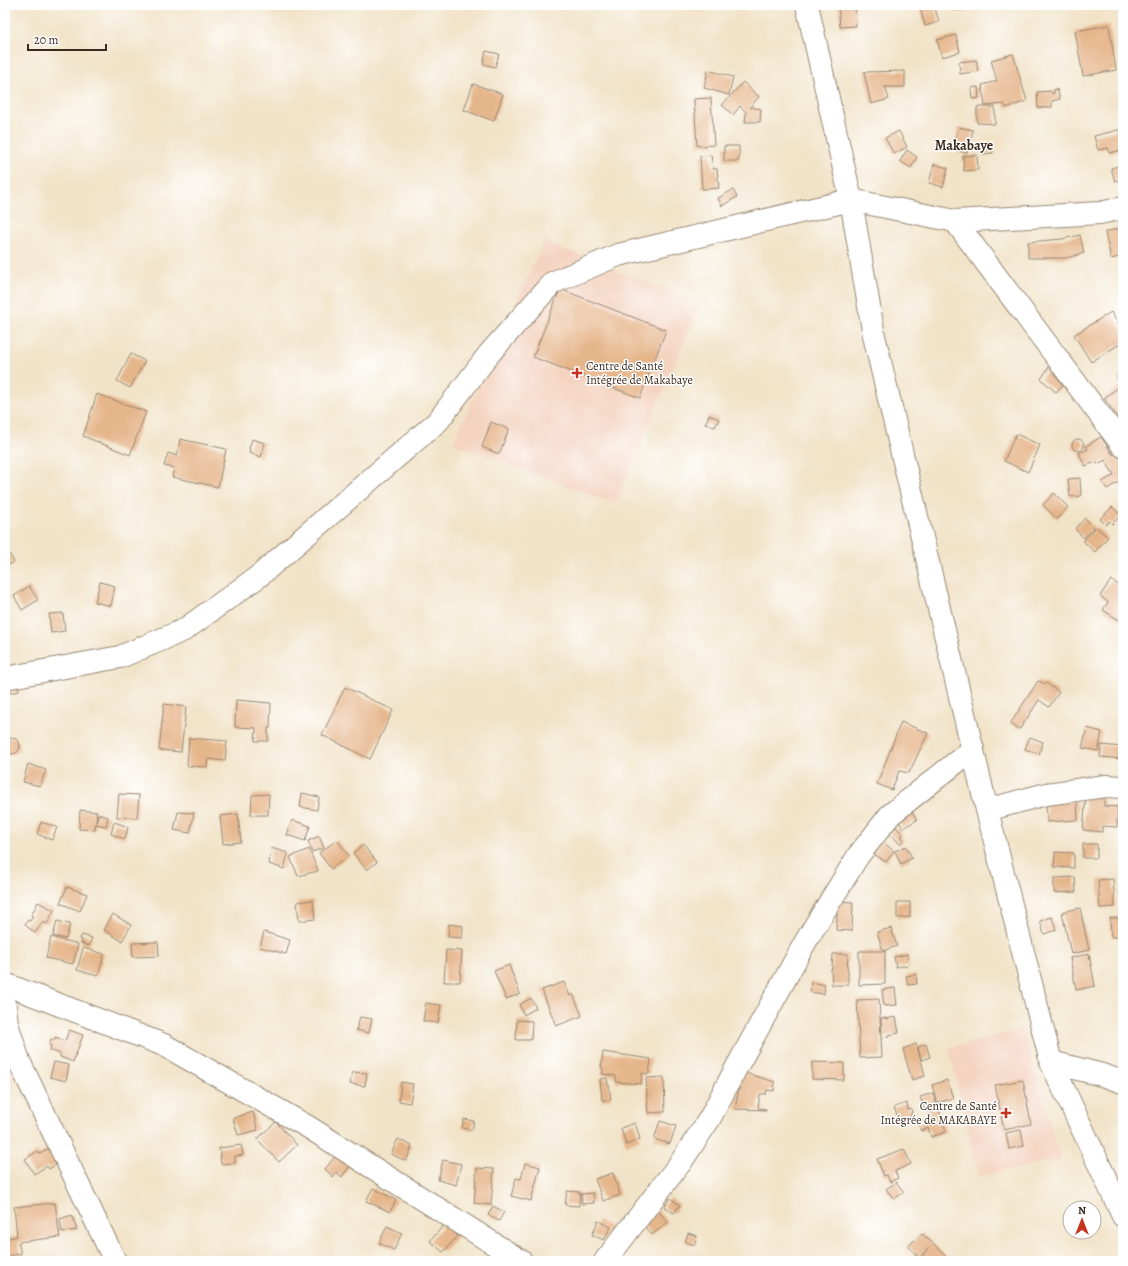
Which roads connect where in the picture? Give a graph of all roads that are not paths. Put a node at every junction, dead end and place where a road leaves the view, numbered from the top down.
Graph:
1 (807, 5) edge
2 (851, 200) junction
3 (1123, 208) edge
4 (955, 222) junction
5 (1123, 446) edge
6 (5, 678) edge
7 (972, 749) junction
8 (1123, 787) edge
9 (987, 810) junction
10 (5, 984) edge
11 (5, 1006) edge
12 (1051, 1062) junction
13 (1123, 1082) edge
14 (1123, 1216) edge
15 (114, 1261) edge
16 (521, 1261) edge
17 (605, 1261) edge

1 - 2 street
2 - 4 street
2 - 6 street
2 - 7 street
3 - 4 street
4 - 5 street
7 - 9 street
7 - 17 street
8 - 9 street
9 - 12 street
10 - 16 street
11 - 15 street
12 - 13 street
12 - 14 street

